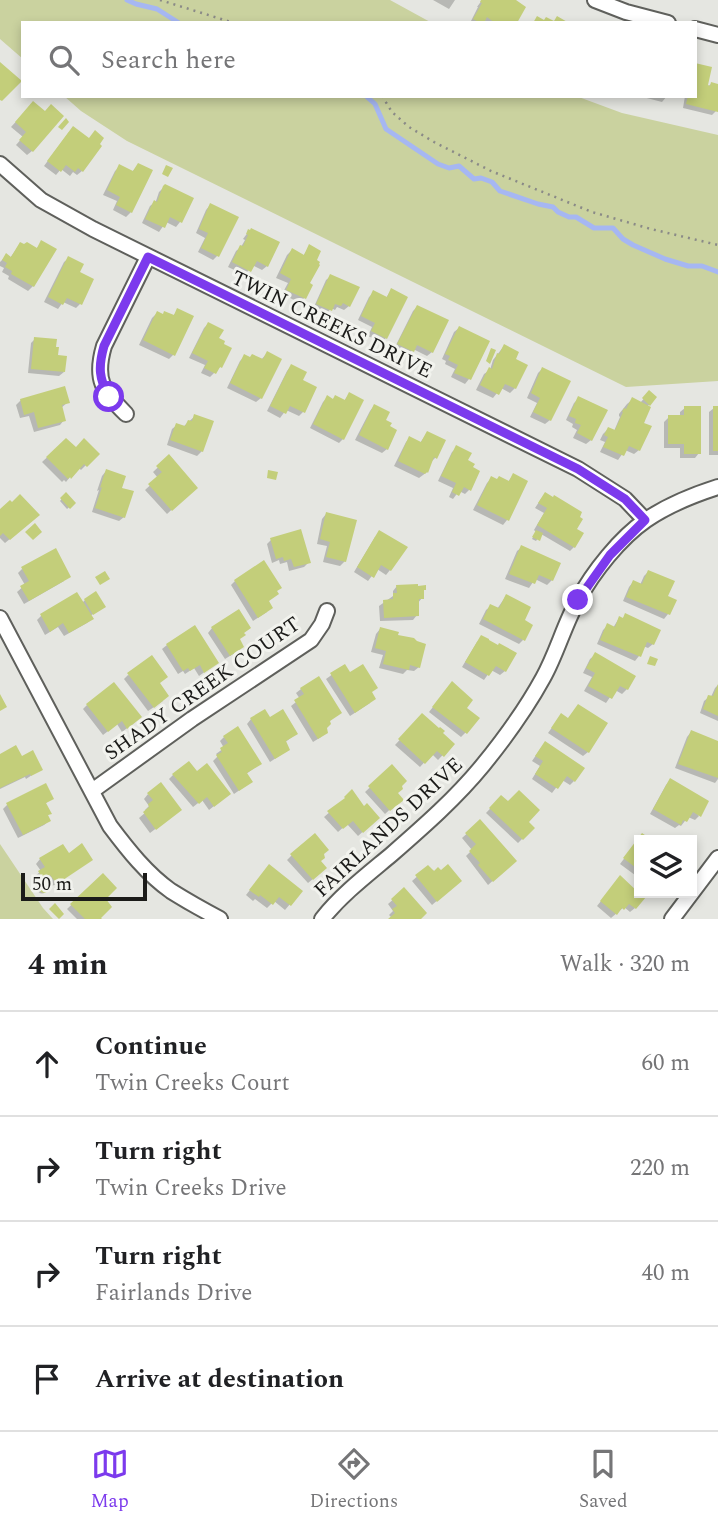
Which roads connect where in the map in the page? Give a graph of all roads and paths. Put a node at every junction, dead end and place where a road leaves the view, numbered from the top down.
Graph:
1 (160, 0) edge
2 (596, 0) edge
3 (228, 21) edge
4 (660, 21) edge
5 (697, 30) edge
6 (718, 35) edge
7 (383, 98) edge
8 (0, 164) edge
9 (718, 245) edge
10 (148, 257) junction
11 (126, 414) dead end
12 (718, 486) edge
13 (645, 520) junction
14 (327, 611) dead end
15 (0, 618) edge
16 (92, 791) junction
17 (718, 858) edge
18 (220, 919) edge
19 (322, 919) edge
20 (672, 919) edge

1 - 3 path
2 - 4 street
5 - 6 street
7 - 9 path
8 - 10 street, TWIN CREEKS DRIVE
10 - 11 street
10 - 13 street, TWIN CREEKS DRIVE
12 - 13 street, FAIRLANDS DRIVE
13 - 19 street, FAIRLANDS DRIVE
14 - 16 street, SHADY CREEK COURT
15 - 16 street
16 - 18 street
17 - 20 street

